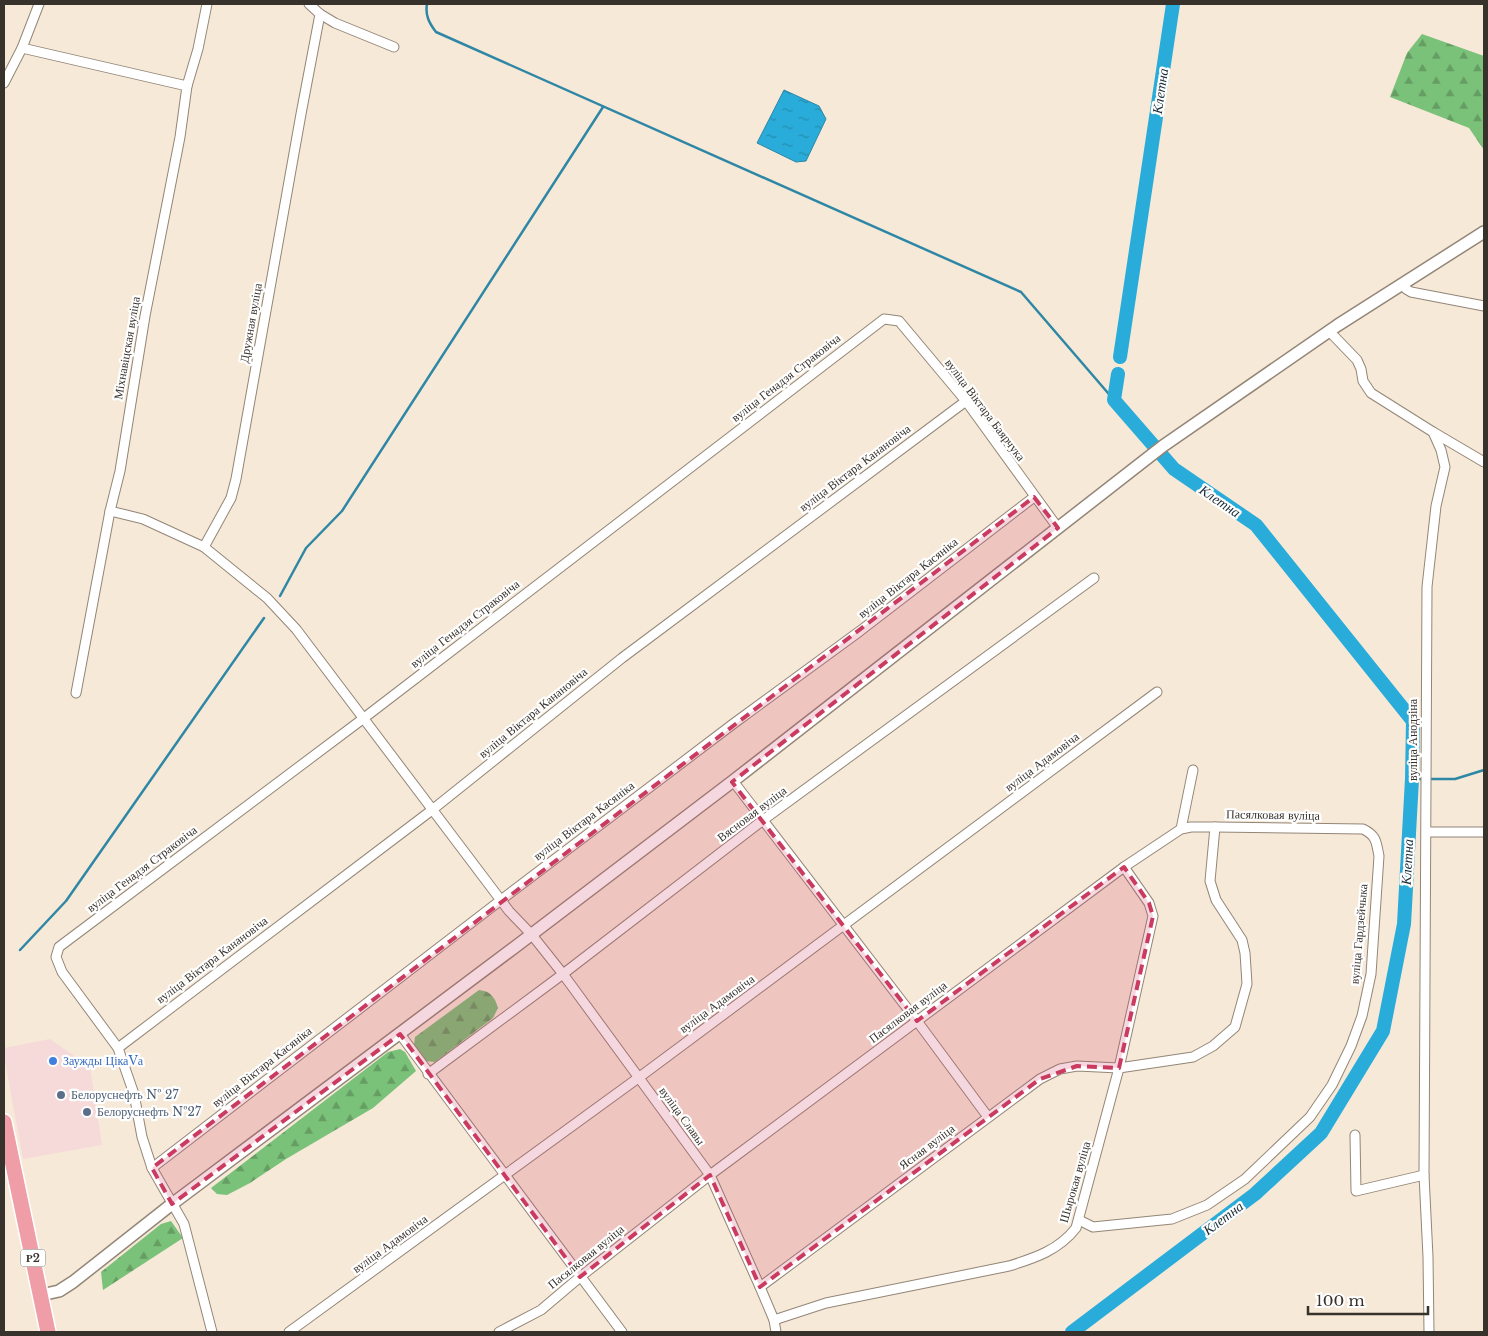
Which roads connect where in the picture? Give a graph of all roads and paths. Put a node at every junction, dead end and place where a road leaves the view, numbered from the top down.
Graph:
1 (39, 4) edge
2 (206, 4) edge
3 (309, 4) edge
4 (320, 14) junction
5 (394, 47) dead end
6 (22, 48) junction
7 (4, 83) edge
8 (188, 86) junction
9 (1484, 232) edge
10 (1403, 284) junction
11 (1484, 306) edge
12 (884, 319) joint
13 (1329, 331) junction
14 (966, 401) junction
15 (1433, 432) junction
16 (1484, 462) edge
17 (1034, 497) junction
18 (110, 511) junction
19 (1058, 528) junction
20 (204, 547) junction
21 (1094, 578) dead end
22 (1157, 692) dead end
23 (76, 693) dead end
24 (364, 718) junction
25 (1193, 770) dead end
26 (733, 781) junction
27 (432, 810) junction
28 (763, 820) junction
29 (1215, 826) junction
30 (1182, 829) junction
31 (1427, 832) junction
32 (1484, 832) edge
33 (1372, 833) joint
34 (1124, 867) junction
35 (501, 900) junction
36 (844, 926) junction
37 (532, 934) junction
38 (563, 974) junction
39 (917, 1021) junction
40 (400, 1034) junction
41 (118, 1048) junction
42 (1121, 1068) junction
43 (428, 1074) junction
44 (638, 1077) junction
45 (988, 1117) junction
46 (4, 1122) edge
47 (1355, 1135) dead end
48 (152, 1168) junction
49 (505, 1175) junction
50 (710, 1175) junction
51 (1424, 1175) junction
52 (172, 1204) junction
53 (1079, 1220) junction
54 (580, 1277) junction
55 (760, 1287) junction
56 (41, 1295) junction
57 (774, 1320) junction
58 (214, 1331) edge
59 (48, 1332) edge
60 (289, 1332) edge
61 (500, 1332) edge
62 (622, 1332) edge
63 (776, 1332) edge
64 (1429, 1332) edge

1 - 6 street
2 - 8 street
3 - 4 street
4 - 5 street
4 - 20 street, Дружная вуліца
6 - 7 street
6 - 8 street
8 - 18 street, Міхнавіцская вуліца
9 - 10 street
10 - 11 street
10 - 13 street
12 - 14 street, вуліца Віктара Баярчука
12 - 24 street, вуліца Генадзя Страковіча
13 - 15 street
13 - 19 street
14 - 17 street, вуліца Віктара Баярчука
14 - 27 street, вуліца Віктара Канановіча
15 - 16 street
15 - 31 street, вуліца Анодзіна
17 - 19 street, вуліца Віктара Баярчука
17 - 35 street, вуліца Віктара Касяніка
18 - 20 street
18 - 23 street, Міхнавіцская вуліца
19 - 26 street
20 - 24 street, вуліца Славы
21 - 28 street, Вясновая вуліца
22 - 36 street, вуліца Адамовіча
24 - 27 street, вуліца Славы
24 - 41 street, вуліца Генадзя Страковіча
25 - 30 street
26 - 28 street
26 - 37 street
27 - 35 street, вуліца Славы
27 - 41 street, вуліца Віктара Канановіча
28 - 36 street
28 - 38 street, Вясновая вуліца
29 - 30 street, Пасялковая вуліца
29 - 33 street, Пасялковая вуліца
29 - 42 street
30 - 34 street, Пасялковая вуліца
31 - 32 street
31 - 51 street, вуліца Анодзіна
33 - 53 street, вуліца Гардзейчыка
34 - 39 street, Пасялковая вуліца
34 - 42 street, Шырокая вуліца
35 - 37 street, вуліца Славы
35 - 48 street, вуліца Віктара Касяніка
36 - 39 street
36 - 44 street, вуліца Адамовіча
37 - 38 street, вуліца Славы
37 - 40 street
38 - 43 street, Вясновая вуліца
38 - 44 street, вуліца Славы
39 - 45 street
39 - 50 street, Пасялковая вуліца
40 - 43 street
40 - 52 street
41 - 48 street
42 - 45 street, Ясная вуліца
42 - 53 street, Шырокая вуліца
43 - 49 street
44 - 49 street, вуліца Адамовіча
44 - 50 street, вуліца Славы
45 - 55 street, Ясная вуліца
46 - 56 main road, Р2
47 - 51 street
48 - 52 street
49 - 54 street
49 - 60 street, вуліца Адамовіча
50 - 54 street, Пасялковая вуліца
50 - 55 street, вуліца Славы
51 - 64 street, вуліца Анодзіна
52 - 56 street
52 - 58 street
53 - 57 street, Шырокая вуліца
54 - 61 street, Пасялковая вуліца
54 - 62 street
55 - 57 street, вуліца Славы
56 - 59 main road, Р2
57 - 63 street, вуліца Славы

